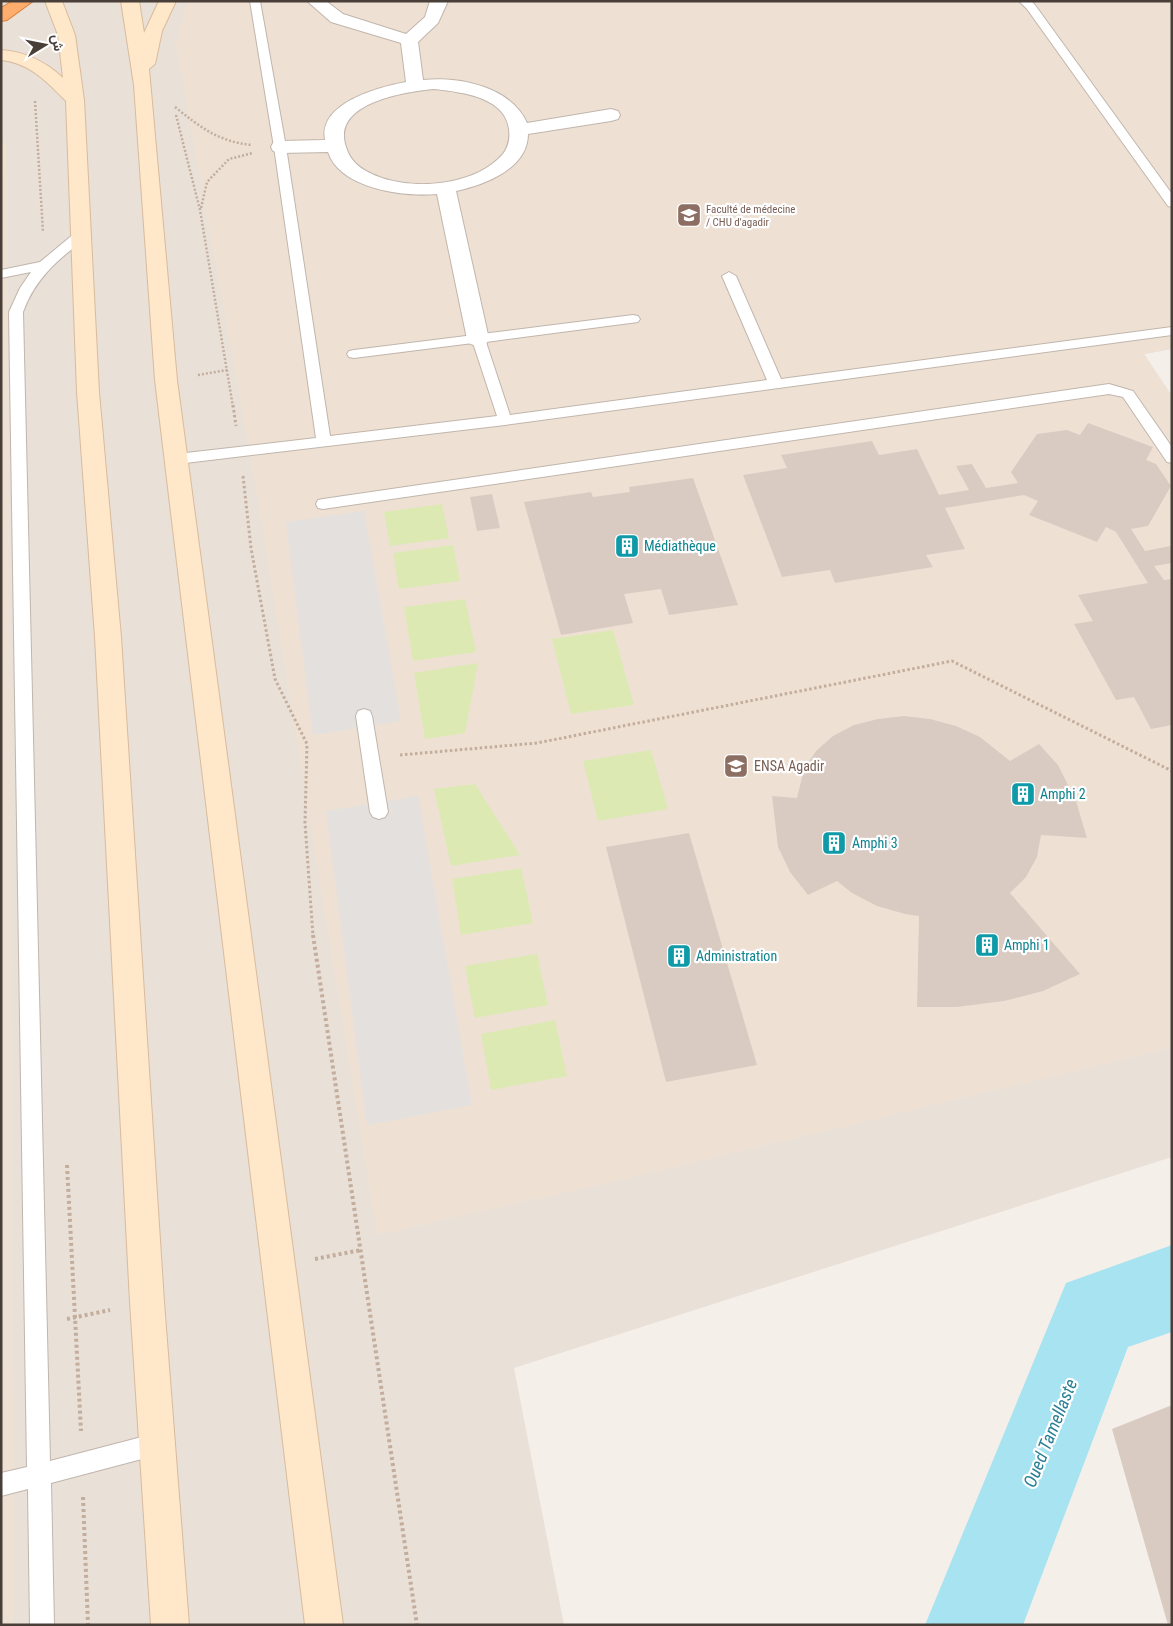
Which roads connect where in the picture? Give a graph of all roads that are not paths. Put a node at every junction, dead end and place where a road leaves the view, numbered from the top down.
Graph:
1 (25, 1) edge
2 (52, 1) edge
3 (130, 1) edge
4 (168, 1) edge
5 (255, 1) edge
6 (314, 1) edge
7 (439, 1) edge
8 (1024, 1) edge
9 (1, 16) edge
10 (409, 40) junction
11 (1, 55) edge
12 (143, 85) junction
13 (415, 85) junction
14 (75, 100) junction
15 (611, 115) dead end
16 (519, 130) junction
17 (280, 146) junction
18 (333, 146) junction
19 (445, 187) junction
20 (1172, 203) edge
21 (80, 236) junction
22 (42, 266) junction
23 (1, 274) edge
24 (729, 276) dead end
25 (633, 319) dead end
26 (1172, 331) edge
27 (478, 339) junction
28 (354, 354) dead end
29 (776, 384) junction
30 (505, 420) junction
31 (324, 442) junction
32 (1172, 458) edge
33 (177, 459) junction
34 (323, 504) dead end
35 (364, 716) dead end
36 (379, 812) dead end
37 (157, 1444) junction
38 (39, 1475) junction
39 (1, 1485) edge
40 (42, 1625) edge
41 (170, 1625) edge
42 (324, 1625) edge

1 - 9 highway
2 - 14 main road
3 - 12 main road
4 - 12 main road
5 - 17 lane
6 - 10 street
7 - 10 street
8 - 20 lane
10 - 13 street
11 - 14 main road
12 - 33 main road
13 - 16 street
13 - 18 street
14 - 21 main road
15 - 16 street
16 - 19 street
17 - 18 street
17 - 31 lane
18 - 19 street
19 - 27 street
21 - 22 lane
21 - 37 main road
22 - 23 lane
22 - 38 lane
24 - 29 lane
25 - 27 lane
26 - 29 lane
27 - 28 lane
27 - 30 lane
29 - 30 lane
30 - 31 lane
31 - 33 lane
32 - 34 lane
33 - 42 main road
35 - 36 lane
37 - 38 lane
37 - 41 main road
38 - 39 lane
38 - 40 lane

